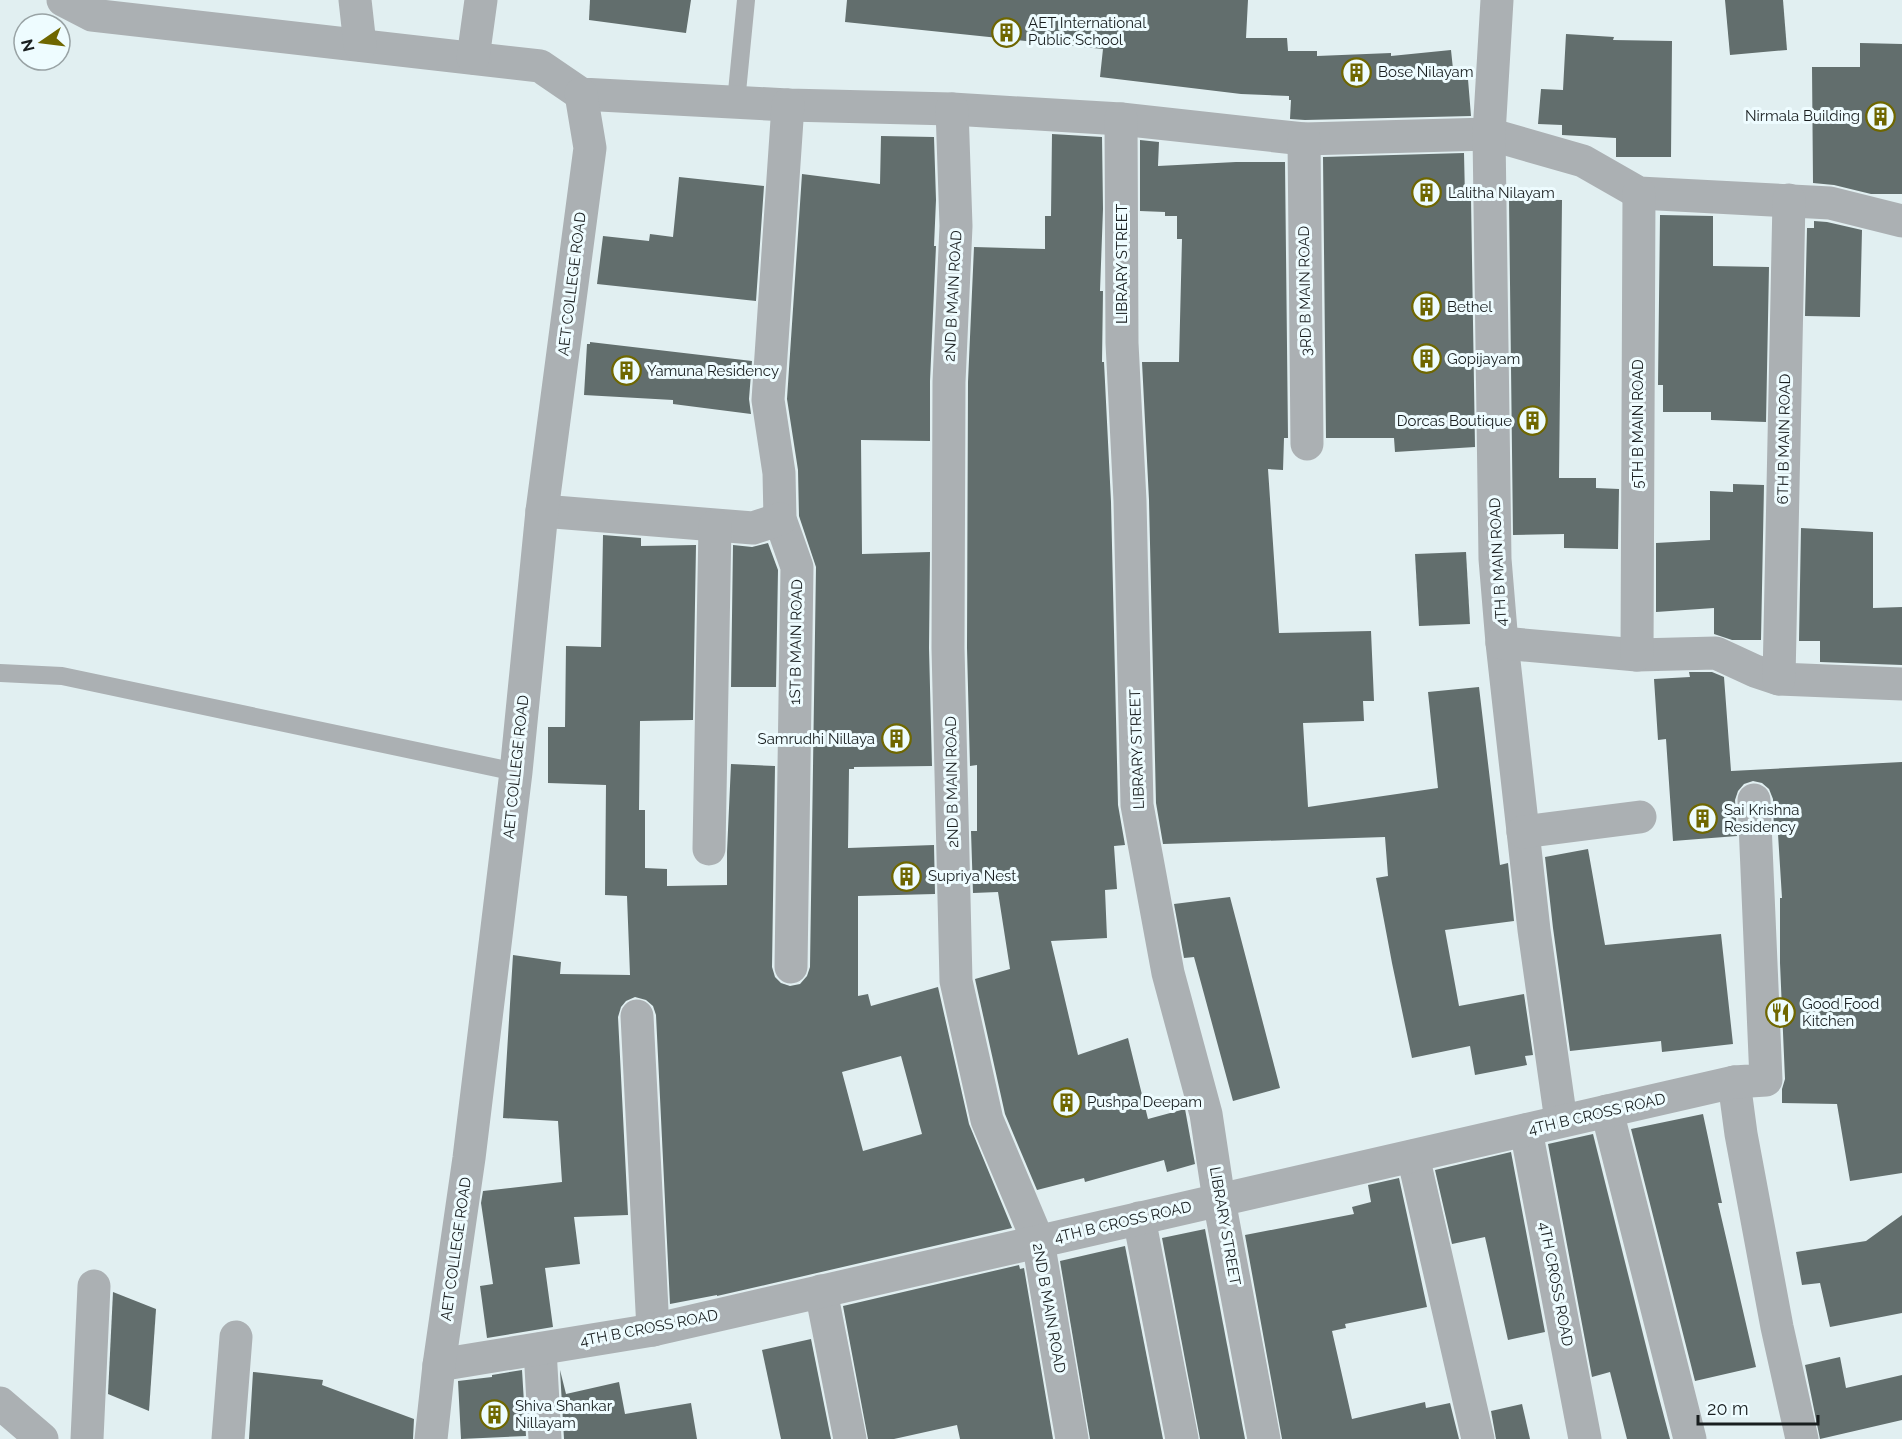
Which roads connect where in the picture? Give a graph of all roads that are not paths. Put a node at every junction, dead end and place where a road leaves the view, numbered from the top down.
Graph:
1 (63, 0) edge
2 (355, 0) edge
3 (481, 0) edge
4 (746, 0) edge
5 (1497, 0) edge
6 (190, 13) edge
7 (360, 45) junction
8 (473, 58) junction
9 (581, 94) junction
10 (736, 102) junction
11 (788, 105) junction
12 (952, 109) junction
13 (1121, 119) junction
14 (1489, 134) junction
15 (1304, 139) junction
16 (1640, 193) junction
17 (1789, 200) junction
18 (1902, 221) edge
19 (1307, 444) dead end
20 (542, 511) junction
21 (780, 519) junction
22 (715, 526) junction
23 (1502, 642) junction
24 (1637, 655) junction
25 (0, 673) edge
26 (1779, 679) junction
27 (1902, 684) edge
28 (516, 772) junction
29 (1754, 800) dead end
30 (1640, 817) dead end
31 (1522, 832) junction
32 (709, 849) dead end
33 (791, 968) dead end
34 (637, 1016) dead end
35 (1734, 1082) junction
36 (1606, 1112) junction
37 (1561, 1122) junction
38 (1526, 1130) junction
39 (1413, 1156) junction
40 (1219, 1200) junction
41 (1139, 1218) junction
42 (1038, 1241) junction
43 (94, 1286) dead end
44 (821, 1291) junction
45 (653, 1330) junction
46 (236, 1337) dead end
47 (540, 1349) junction
48 (439, 1365) junction
49 (0, 1403) edge
50 (42, 1439) edge
51 (87, 1439) edge
52 (228, 1439) edge
53 (431, 1439) edge
54 (545, 1439) edge
55 (850, 1439) edge
56 (1072, 1439) edge
57 (1182, 1439) edge
58 (1264, 1439) edge
59 (1478, 1439) edge
60 (1585, 1439) edge
61 (1690, 1439) edge
62 (1802, 1439) edge

1 - 6 street
2 - 7 street
3 - 8 street
4 - 10 lane
5 - 14 street, 4TH B MAIN ROAD
6 - 7 street
7 - 8 street
8 - 9 street
9 - 10 street
9 - 20 street, AET COLLEGE ROAD
10 - 11 street
11 - 12 street
11 - 21 street, 1ST B MAIN ROAD
12 - 13 street
12 - 42 street, 2ND B MAIN ROAD
13 - 15 street
13 - 40 street, LIBRARY STREET
14 - 15 street
14 - 16 street
14 - 23 street, 4TH B MAIN ROAD
15 - 19 street, 3RD B MAIN ROAD
16 - 17 street
16 - 24 street, 5TH B MAIN ROAD
17 - 18 street
17 - 26 street, 6TH B MAIN ROAD
20 - 22 street
20 - 28 street, AET COLLEGE ROAD
21 - 22 street
21 - 33 street, 1ST B MAIN ROAD
22 - 32 street
23 - 24 street
23 - 31 street, 4TH B MAIN ROAD
24 - 26 street
25 - 28 lane
26 - 27 street
28 - 48 street, AET COLLEGE ROAD
29 - 35 street, 4TH B CROSS ROAD
30 - 31 street
31 - 37 street, 4TH B MAIN ROAD
34 - 45 street
35 - 36 street, 4TH B CROSS ROAD
35 - 62 street
36 - 37 street, 4TH B CROSS ROAD
36 - 61 street
37 - 38 street, 4TH B CROSS ROAD
38 - 39 street, 4TH B CROSS ROAD
38 - 60 street, 4TH CROSS ROAD
39 - 40 street, 4TH B CROSS ROAD
39 - 59 street
40 - 41 street, 4TH B CROSS ROAD
40 - 58 street, LIBRARY STREET
41 - 42 street, 4TH B CROSS ROAD
41 - 57 street
42 - 44 street, 4TH B CROSS ROAD
42 - 56 street, 2ND B MAIN ROAD
43 - 51 street
44 - 45 street, 4TH B CROSS ROAD
44 - 55 street
45 - 47 street, 4TH B CROSS ROAD
46 - 52 street
47 - 48 street, 4TH B CROSS ROAD
47 - 54 street
48 - 53 street, AET COLLEGE ROAD
49 - 50 street

